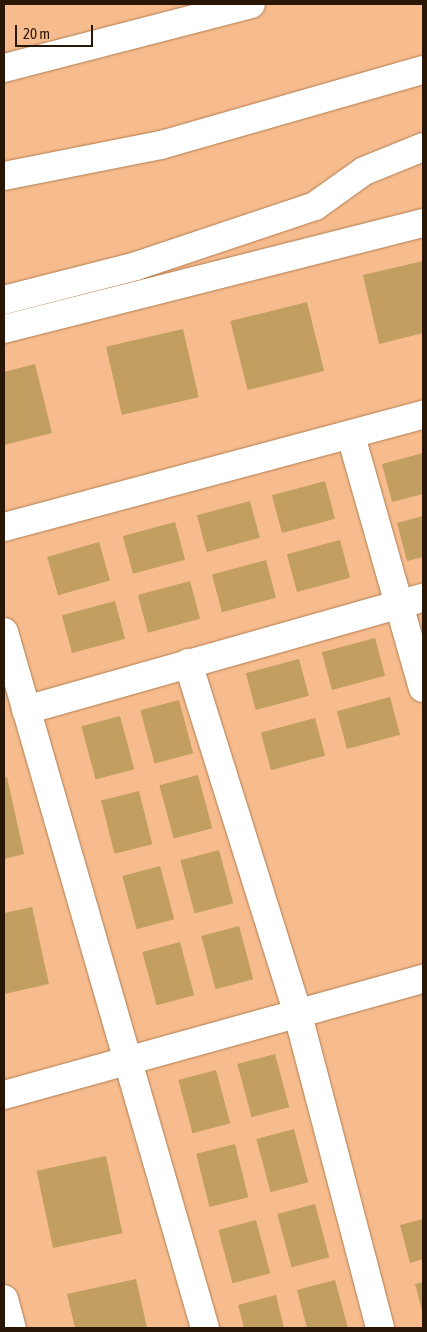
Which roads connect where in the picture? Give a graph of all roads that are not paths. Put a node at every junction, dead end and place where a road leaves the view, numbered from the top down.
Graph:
1 (252, 4) edge
2 (4, 68) edge
3 (423, 70) edge
4 (423, 147) edge
5 (4, 176) edge
6 (423, 223) edge
7 (4, 300) edge
8 (4, 329) edge
9 (423, 415) edge
10 (351, 436) junction
11 (4, 527) edge
12 (411, 602) edge
13 (4, 632) edge
14 (188, 663) junction
15 (423, 688) edge
16 (26, 710) junction
17 (423, 979) edge
18 (298, 1015) junction
19 (130, 1058) junction
20 (4, 1095) edge
21 (4, 1299) edge
22 (12, 1328) edge
23 (205, 1328) edge
24 (380, 1328) edge

1 - 2 street
3 - 5 street
4 - 7 street
6 - 8 street
9 - 10 street
10 - 11 street
10 - 12 street
12 - 14 street
12 - 15 street
13 - 16 street
14 - 16 street
14 - 18 street
16 - 19 street
17 - 18 street
18 - 19 street
18 - 24 street
19 - 20 street
19 - 23 street
21 - 22 street

